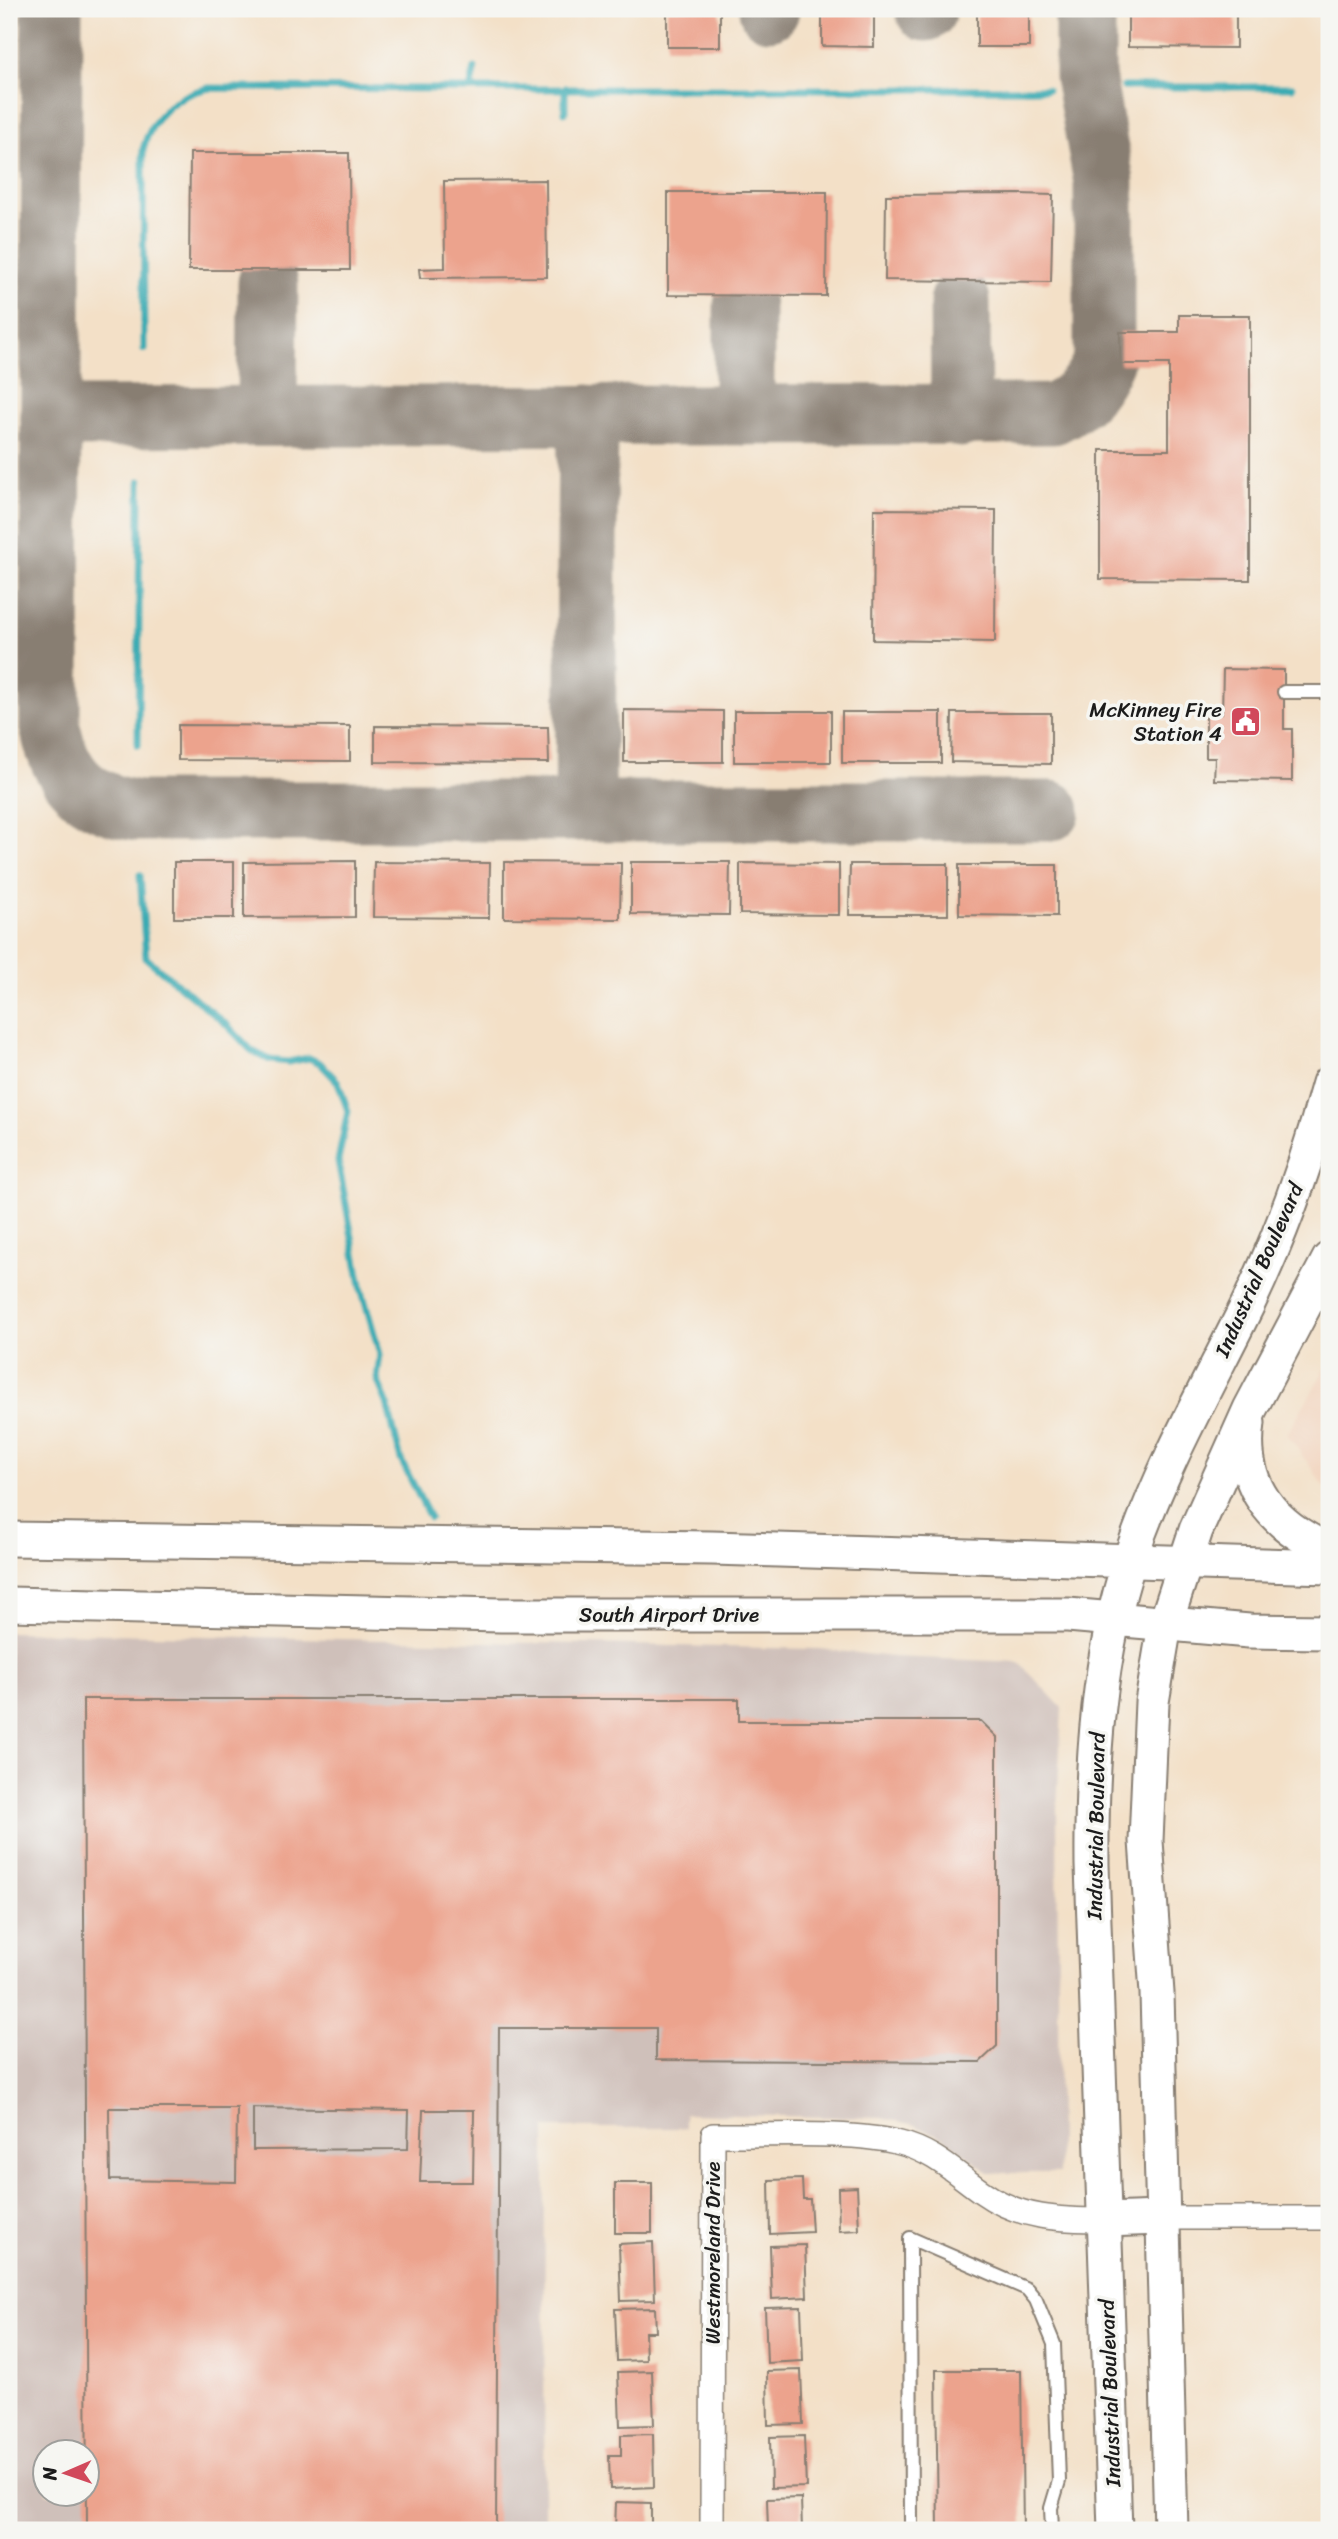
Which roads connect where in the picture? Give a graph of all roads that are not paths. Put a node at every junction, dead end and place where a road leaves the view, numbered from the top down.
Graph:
1 (1284, 692) dead end
2 (1329, 692) edge
3 (1329, 1083) edge
4 (1329, 1259) edge
5 (1250, 1409) junction
6 (9, 1539) edge
7 (1329, 1550) edge
8 (1130, 1559) junction
9 (1184, 1563) junction
10 (1329, 1567) edge
11 (9, 1604) edge
12 (1114, 1621) junction
13 (1166, 1625) junction
14 (1329, 1632) edge
15 (1161, 2218) junction
16 (1329, 2218) edge
17 (1105, 2220) junction
18 (712, 2530) edge
19 (911, 2530) edge
20 (1052, 2530) edge
21 (1115, 2530) edge
22 (1171, 2530) edge

1 - 2 lane
3 - 8 main road, Industrial Boulevard
4 - 5 main road
5 - 7 main road
5 - 9 main road
6 - 8 main road
8 - 9 main road
8 - 12 main road, Industrial Boulevard
9 - 10 main road
9 - 13 main road
11 - 12 main road, South Airport Drive
12 - 13 main road, South Airport Drive
12 - 17 main road, Industrial Boulevard
13 - 14 main road, South Airport Drive
13 - 15 main road
15 - 16 street
15 - 17 main road
15 - 22 main road
17 - 18 street, Westmoreland Drive
17 - 21 main road, Industrial Boulevard
19 - 20 lane

